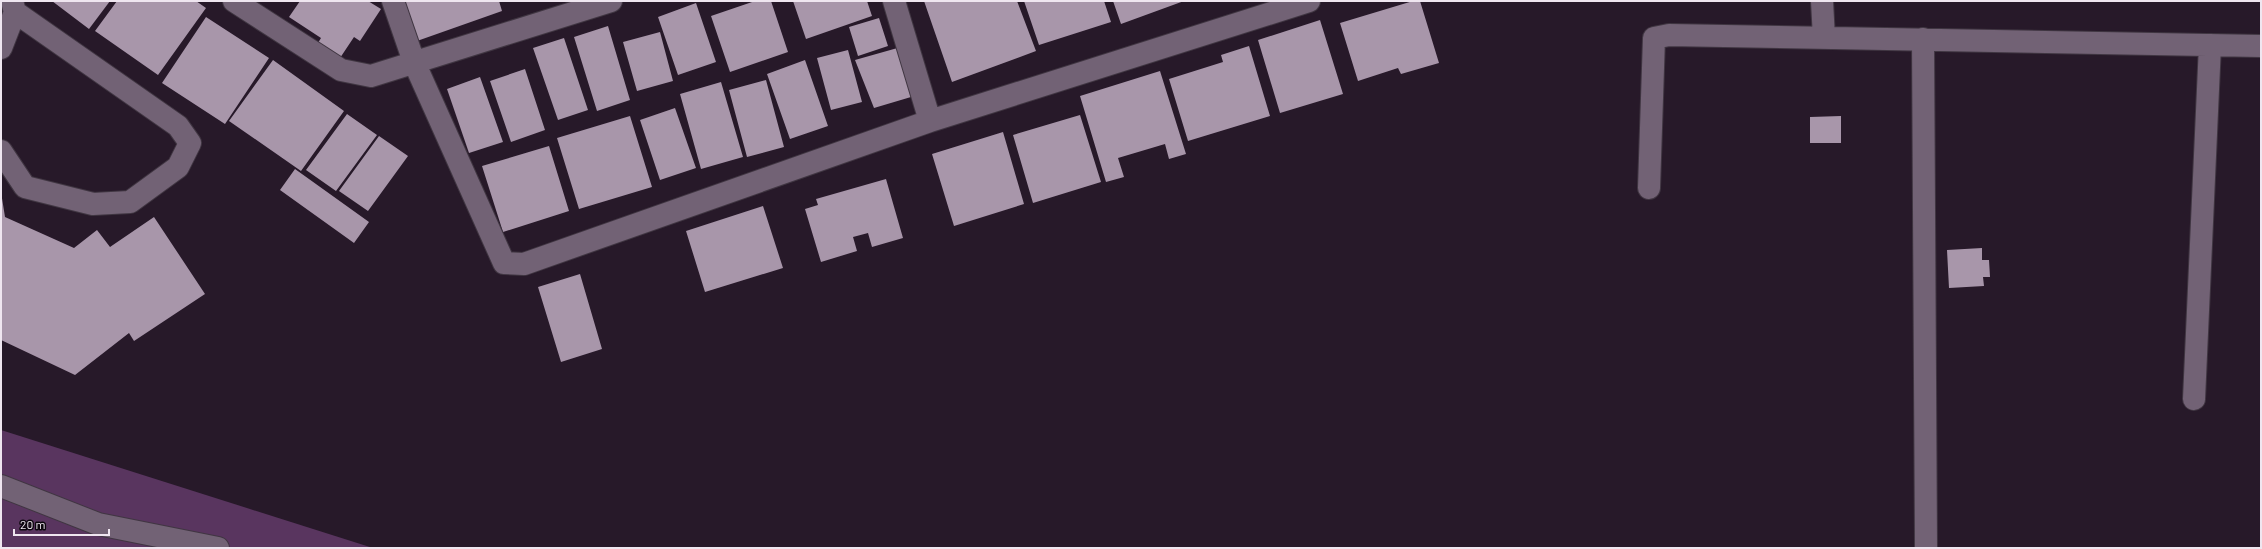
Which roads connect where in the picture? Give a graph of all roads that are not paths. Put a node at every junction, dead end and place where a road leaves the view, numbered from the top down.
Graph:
1 (234, 1) edge
2 (392, 1) edge
3 (612, 1) edge
4 (894, 1) edge
5 (1309, 1) edge
6 (1822, 1) edge
7 (14, 7) edge
8 (1824, 38) junction
9 (1923, 39) junction
10 (2210, 45) junction
11 (2261, 46) edge
12 (1, 48) edge
13 (414, 62) junction
14 (930, 121) junction
15 (1, 151) edge
16 (1649, 188) dead end
17 (2194, 399) dead end
18 (1, 486) edge
19 (218, 548) edge
20 (1926, 548) edge

1 - 13 street
2 - 13 street
3 - 13 street
4 - 14 street
5 - 14 street
6 - 8 street
7 - 12 street
7 - 15 street
8 - 9 street
8 - 16 street
9 - 10 street
9 - 20 street
10 - 11 street
10 - 17 street
13 - 14 street
18 - 19 street

